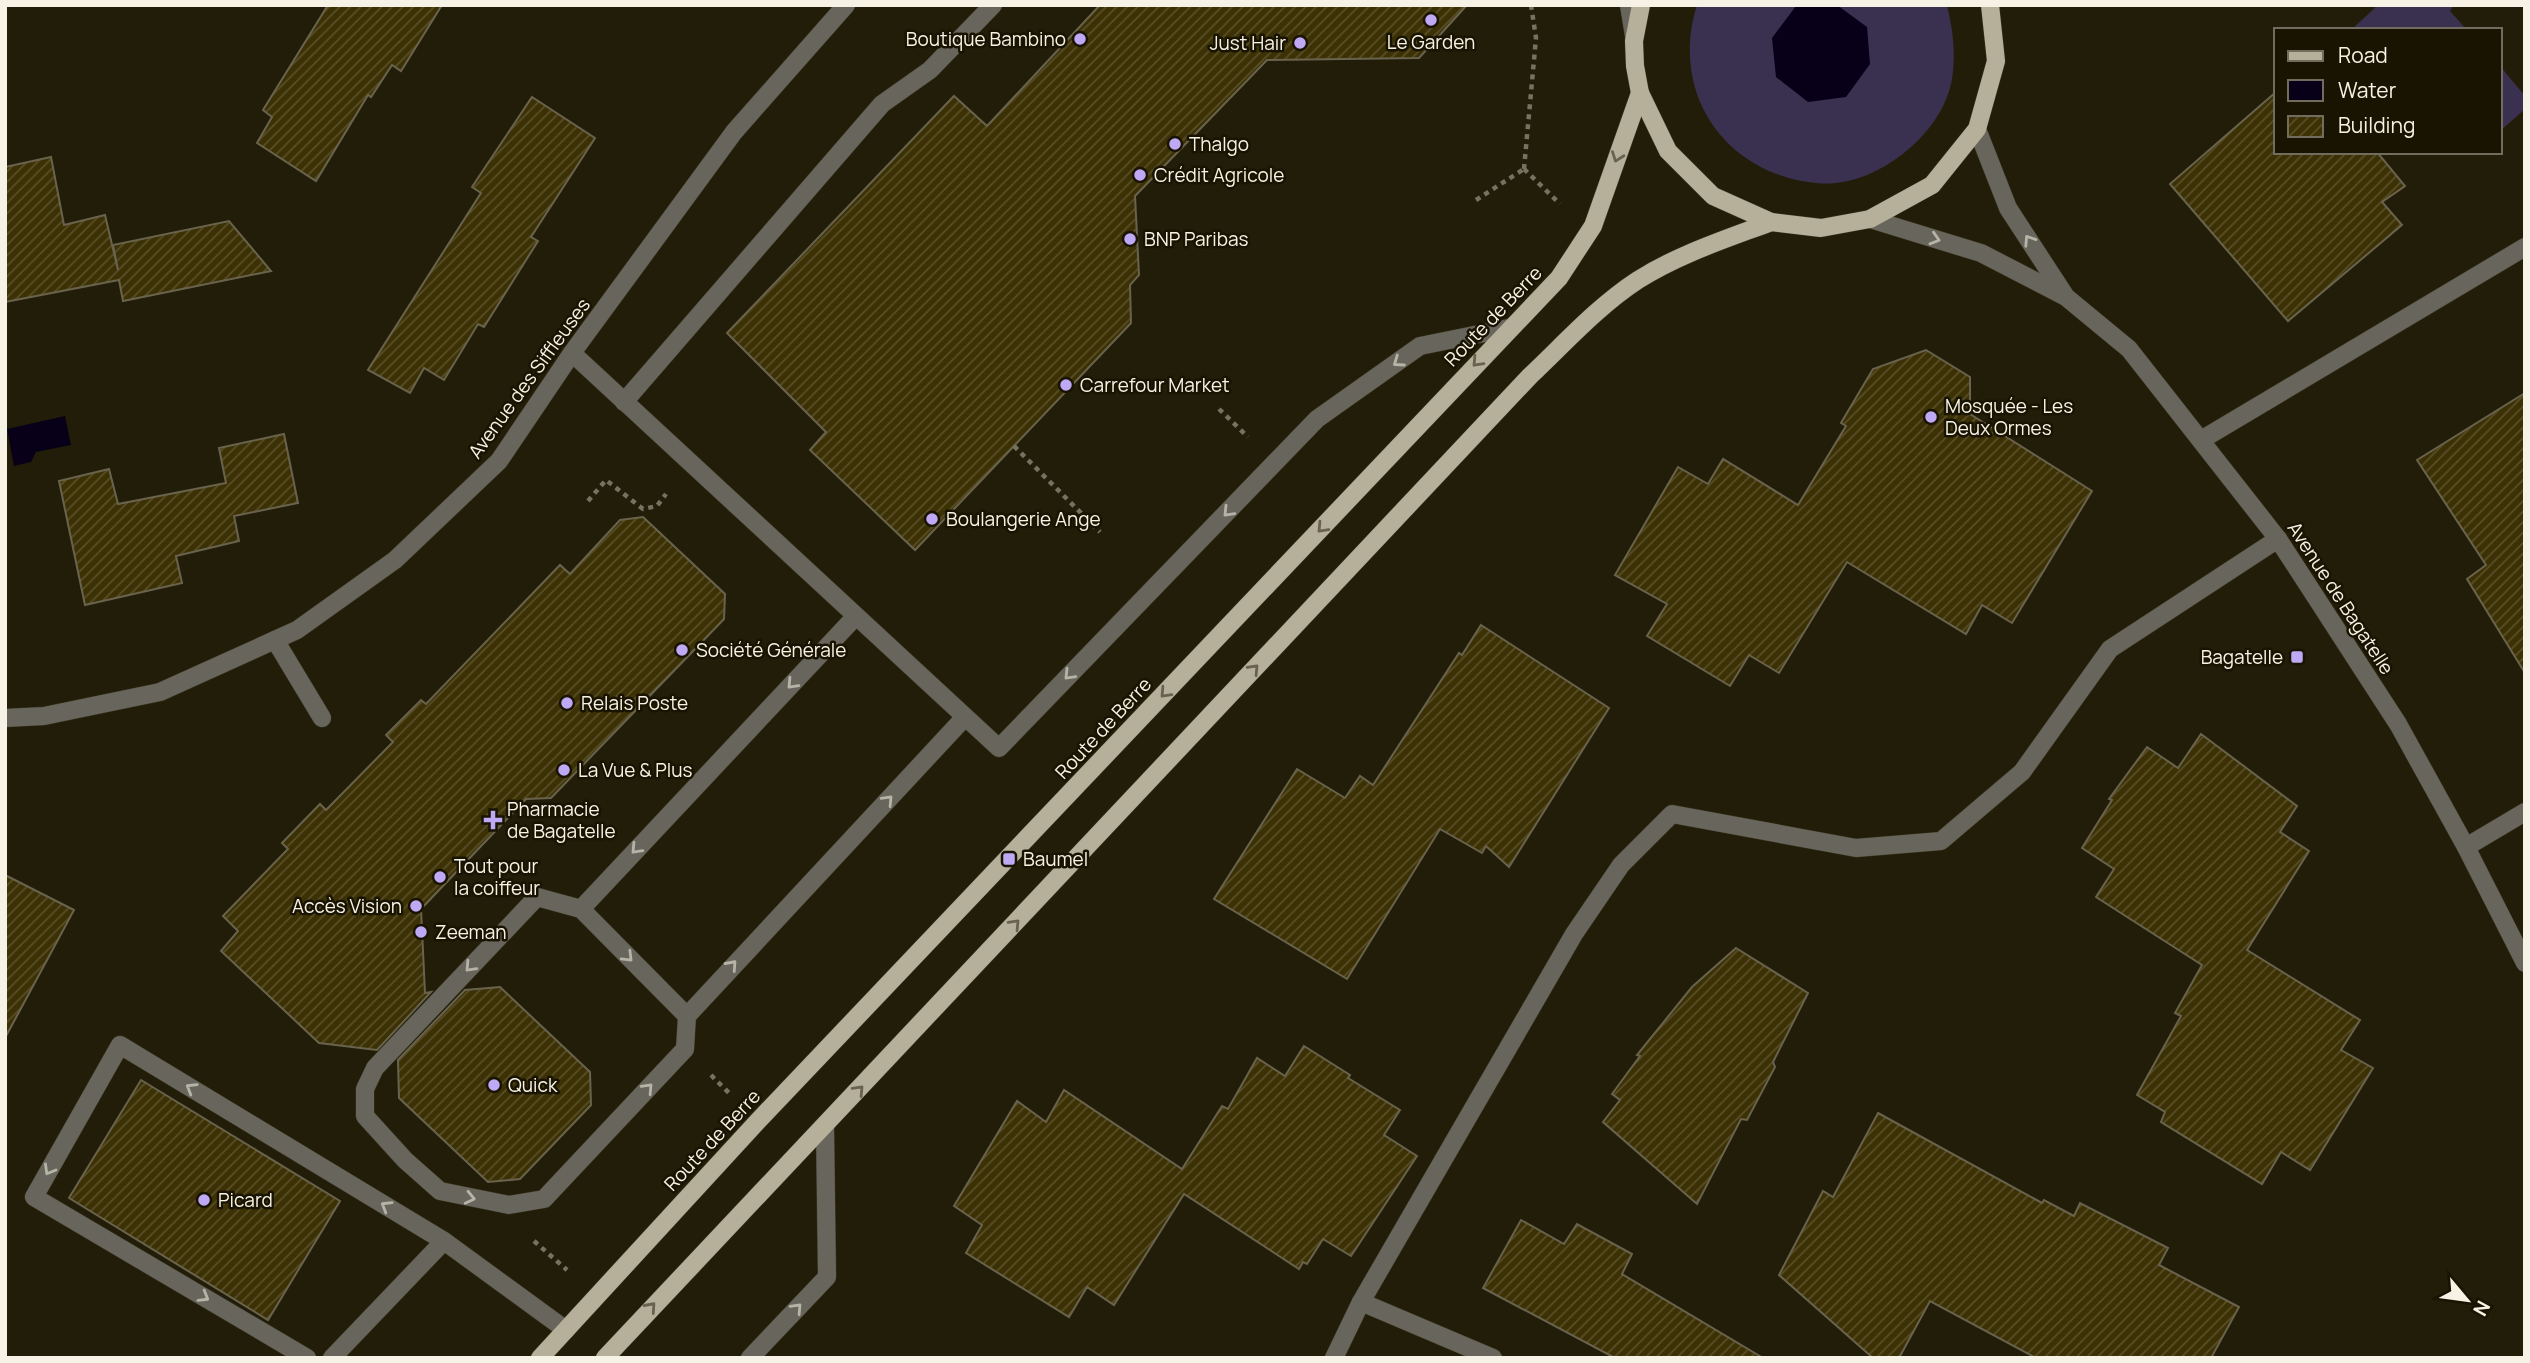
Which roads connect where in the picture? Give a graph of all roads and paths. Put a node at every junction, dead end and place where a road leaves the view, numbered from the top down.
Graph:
1 (846, 5) edge
2 (993, 5) edge
3 (1531, 5) edge
4 (1629, 5) edge
5 (1641, 5) edge
6 (1990, 5) edge
7 (1634, 41) junction
8 (1640, 93) junction
9 (1977, 130) junction
10 (1524, 169) junction
11 (1476, 200) dead end
12 (1561, 205) dead end
13 (1870, 219) junction
14 (1771, 222) junction
15 (2525, 247) edge
16 (2066, 297) junction
17 (1508, 328) junction
18 (572, 353) junction
19 (624, 402) junction
20 (2202, 440) junction
21 (1014, 446) dead end
22 (588, 500) dead end
23 (643, 509) dead end
24 (1100, 532) dead end
25 (2278, 539) junction
26 (856, 616) junction
27 (275, 640) junction
28 (965, 717) junction
29 (5, 718) edge
30 (321, 718) dead end
31 (2525, 813) edge
32 (2466, 847) junction
33 (581, 909) junction
34 (2525, 963) edge
35 (687, 1016) junction
36 (685, 1049) junction
37 (757, 1122) junction
38 (825, 1126) junction
39 (492, 1203) junction
40 (444, 1241) junction
41 (596, 1296) junction
42 (1361, 1302) junction
43 (566, 1330) junction
44 (307, 1358) edge
45 (332, 1358) edge
46 (540, 1358) edge
47 (605, 1358) edge
48 (750, 1358) edge
49 (1334, 1358) edge
50 (1493, 1358) edge

1 - 18 street, Avenue des Siffleuses
2 - 19 street
3 - 10 path
4 - 7 street
5 - 7 main road
6 - 9 main road
7 - 8 main road
8 - 14 main road
8 -> 17 main road, Route de Berre
9 - 13 main road
16 -> 9 street, Avenue de Bagatelle
10 - 11 path
10 - 12 path
13 - 14 main road
13 -> 16 street, Avenue de Bagatelle
38 -> 14 main road
15 - 20 street
16 - 20 street, Avenue de Bagatelle
17 -> 28 street
17 -> 37 main road, Route de Berre
18 - 19 street
18 - 27 street, Avenue des Siffleuses
19 - 26 street
20 - 25 street, Avenue de Bagatelle
21 - 24 path
22 - 23 path
25 - 32 street, Avenue de Bagatelle
25 - 42 street
26 - 28 street
26 -> 33 street
27 - 29 street, Avenue des Siffleuses
27 - 30 street
35 -> 28 street
31 - 32 street
32 - 34 street, Avenue de Bagatelle
33 -> 35 street
33 -> 39 street
35 - 36 street
36 - 37 path
39 -> 36 street
37 - 41 main road, Route de Berre
47 -> 38 main road
48 -> 38 street
39 - 41 path
40 - 43 street
40 -> 44 street
40 - 45 street
41 - 43 main road, Route de Berre
42 - 49 street
42 - 50 street
43 - 46 main road, Route de Berre

